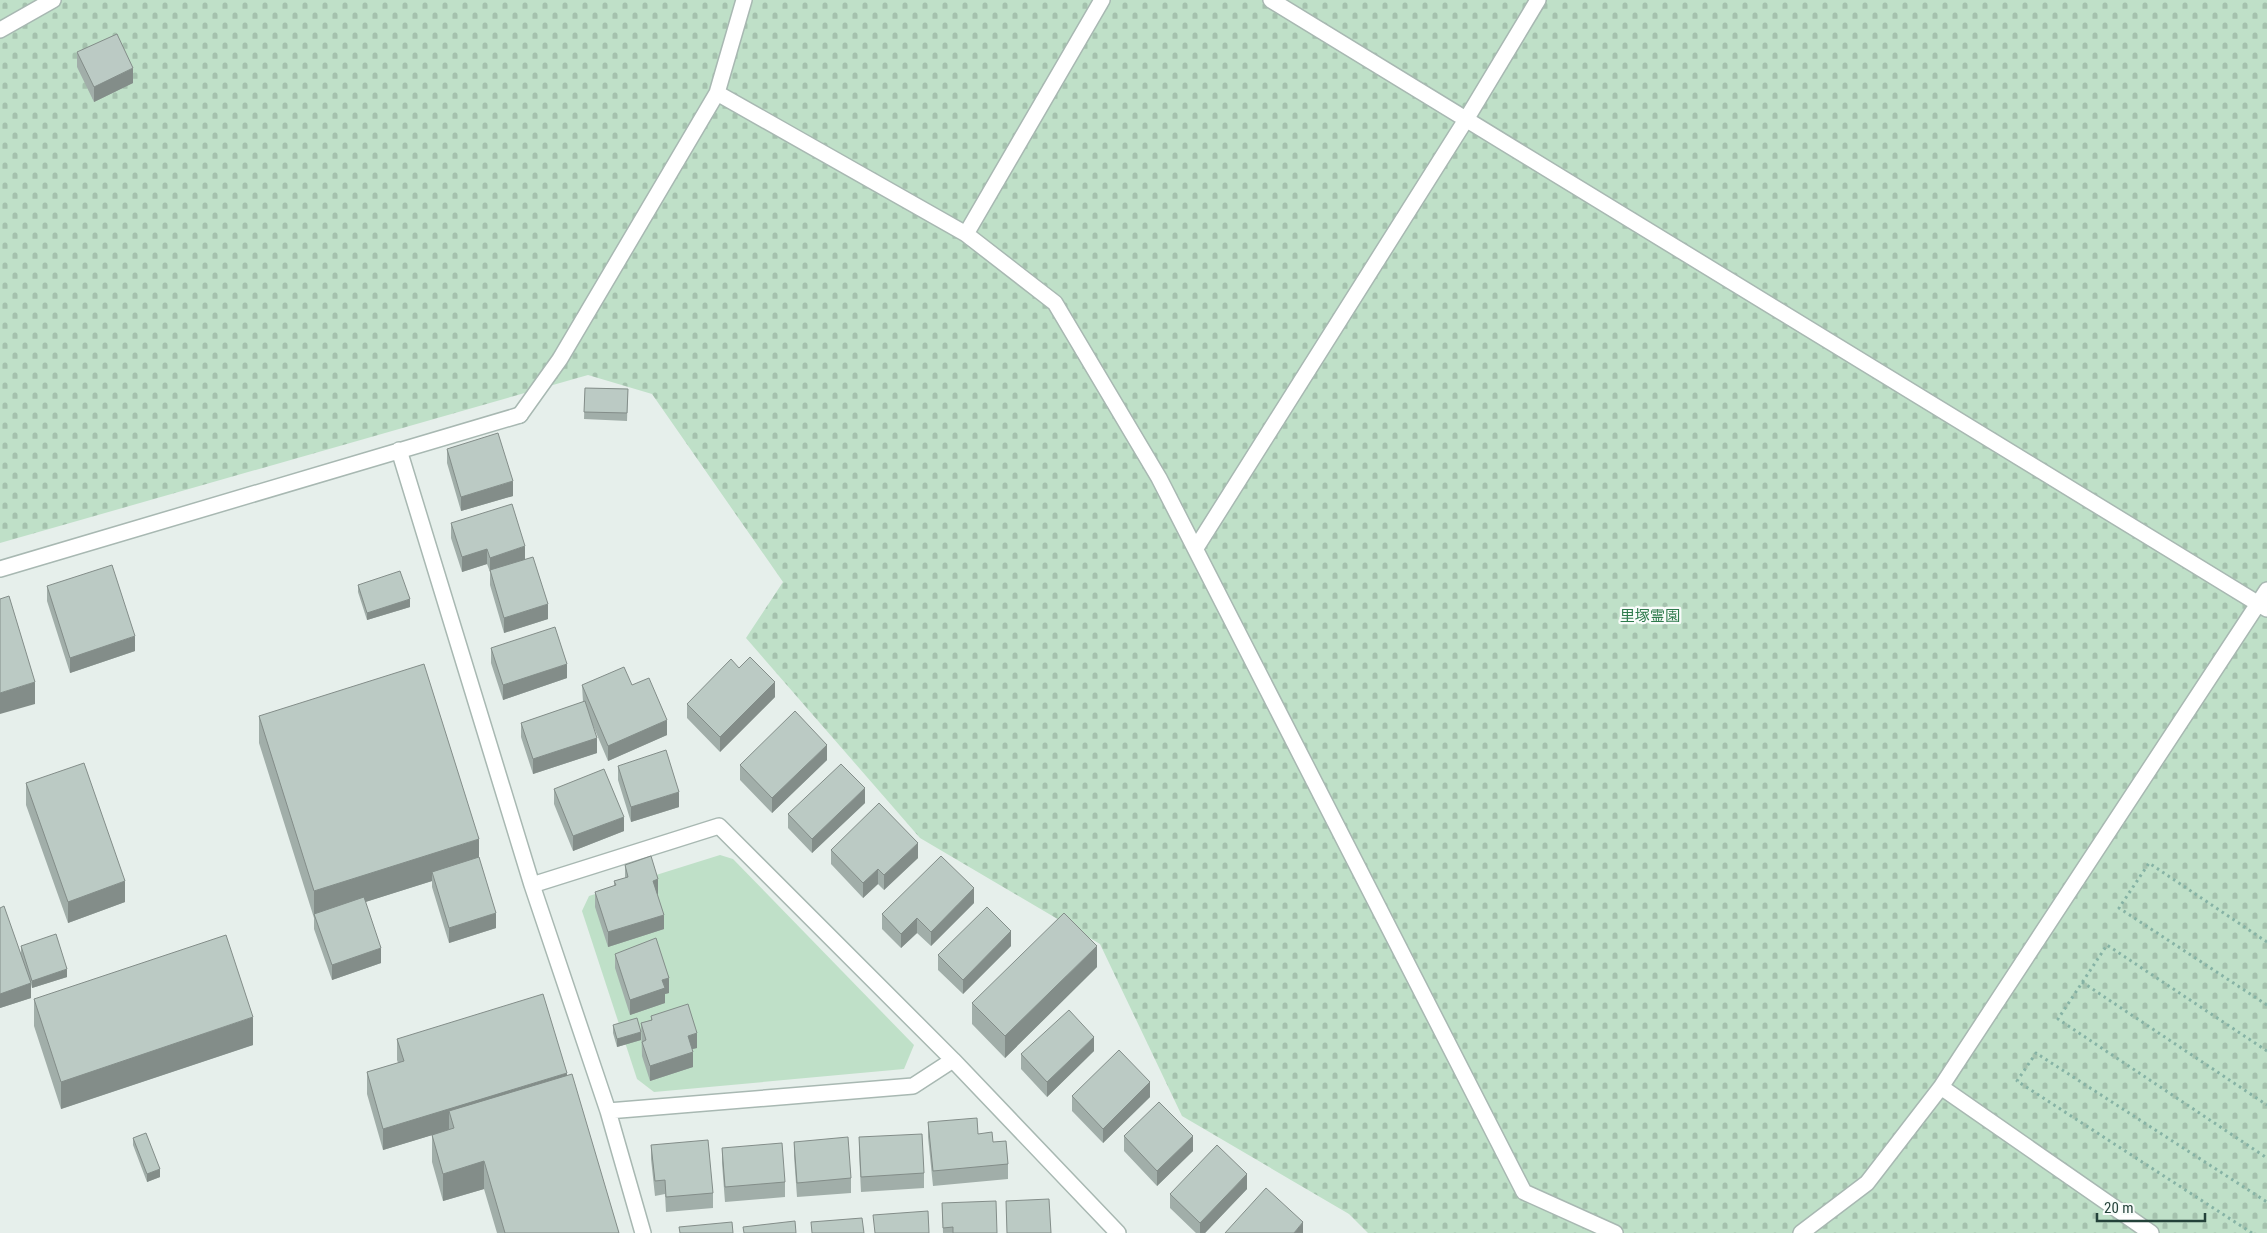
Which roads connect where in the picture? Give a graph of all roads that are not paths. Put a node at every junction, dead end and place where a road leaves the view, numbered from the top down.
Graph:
1 (53, 0) edge
2 (744, 0) edge
3 (1102, 0) edge
4 (1271, 0) edge
5 (1538, 0) edge
6 (0, 30) edge
7 (717, 93) junction
8 (1467, 118) junction
9 (966, 234) junction
10 (399, 450) junction
11 (1196, 548) junction
12 (0, 570) edge
13 (2267, 590) edge
14 (2263, 606) edge
15 (532, 884) junction
16 (952, 1060) junction
17 (1941, 1087) junction
18 (608, 1111) junction
19 (643, 1233) edge
20 (1118, 1233) edge
21 (1615, 1233) edge
22 (1801, 1233) edge
23 (2150, 1233) edge

1 - 6 street
2 - 7 street
3 - 9 street
4 - 8 street
5 - 8 street
7 - 9 street
7 - 10 street
8 - 11 street
8 - 14 street
9 - 11 street
10 - 12 street
10 - 15 street
11 - 21 street
13 - 14 street
14 - 17 street
15 - 16 street
15 - 18 street
16 - 18 street
16 - 20 street
17 - 22 street
17 - 23 street
18 - 19 street

